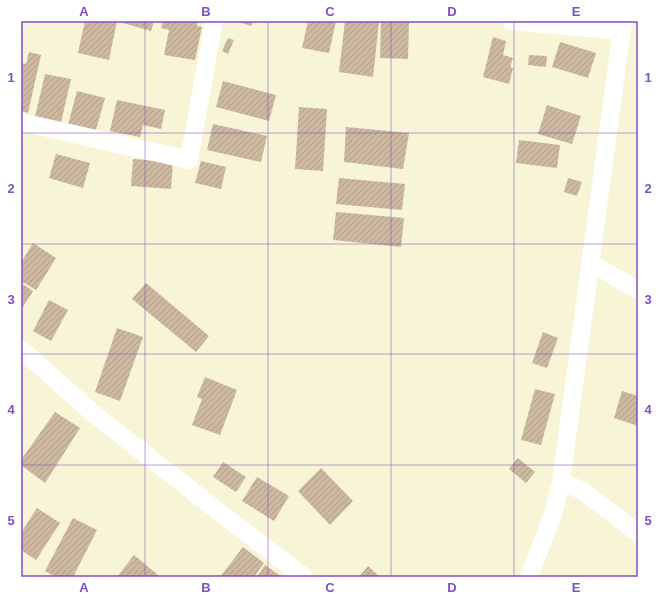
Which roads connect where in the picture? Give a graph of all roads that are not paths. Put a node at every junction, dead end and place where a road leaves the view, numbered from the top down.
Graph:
1 (214, 21) edge
2 (511, 21) edge
3 (623, 26) edge
4 (21, 122) edge
5 (590, 263) junction
6 (638, 290) edge
7 (21, 349) edge
8 (561, 482) junction
9 (638, 533) edge
10 (304, 577) edge
11 (529, 577) edge

1 - 4 street
2 - 3 street
3 - 5 street
5 - 6 street
5 - 8 street
7 - 10 street
8 - 9 street
8 - 11 street

